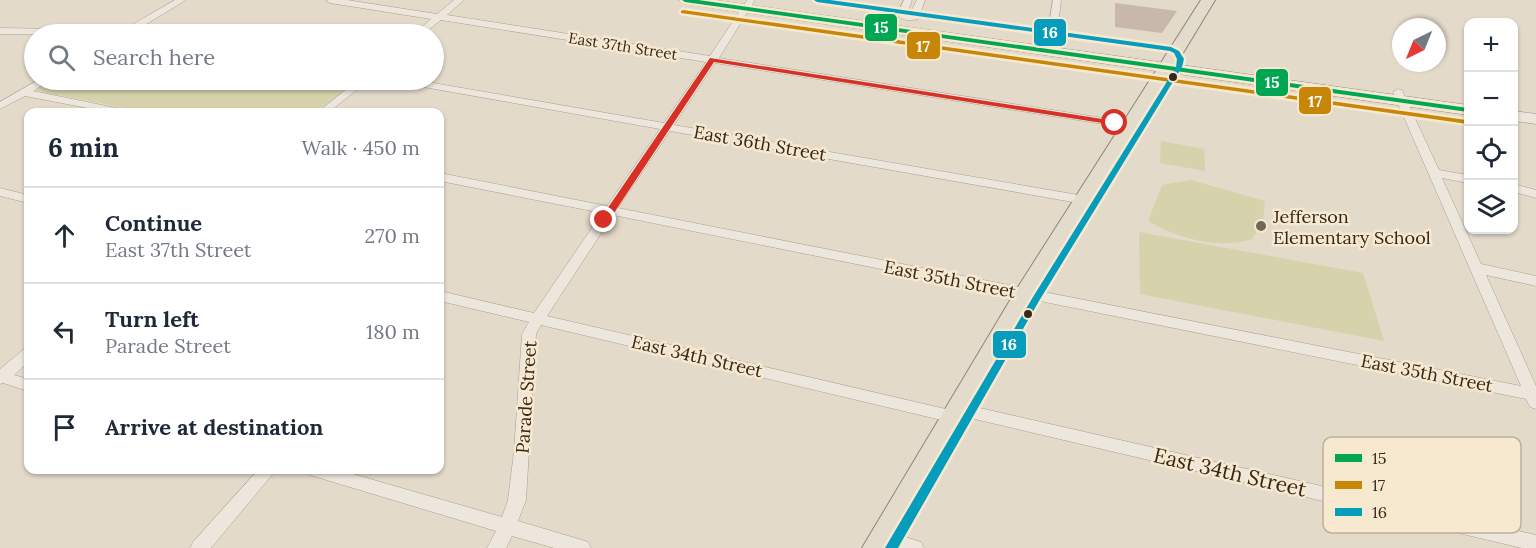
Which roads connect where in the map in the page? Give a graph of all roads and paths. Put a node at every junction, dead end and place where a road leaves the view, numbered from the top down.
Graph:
1 (182, 0) edge
2 (330, 0) edge
3 (460, 0) edge
4 (685, 0) edge
5 (730, 0) edge
6 (908, 0) edge
7 (921, 0) edge
8 (1057, 0) edge
9 (1208, 0) edge
10 (748, 4) edge
11 (440, 17) junction
12 (141, 24) edge
13 (431, 24) edge
14 (905, 24) junction
15 (0, 31) edge
16 (24, 31) edge
17 (1051, 48) junction
18 (712, 60) junction
19 (1167, 64) junction
20 (444, 88) edge
21 (27, 90) edge
22 (351, 90) edge
23 (23, 92) junction
24 (1400, 96) junction
25 (1464, 102) edge
26 (0, 106) edge
27 (101, 108) edge
28 (328, 108) edge
29 (1464, 109) edge
30 (1518, 109) edge
31 (1536, 111) edge
32 (1518, 117) edge
33 (1536, 119) edge
34 (1129, 125) junction
35 (667, 127) junction
36 (1433, 173) junction
37 (444, 178) edge
38 (1464, 178) edge
39 (1518, 189) edge
40 (0, 192) edge
41 (1536, 194) edge
42 (24, 198) edge
43 (1084, 200) junction
44 (610, 211) junction
45 (1476, 268) junction
46 (1536, 281) edge
47 (1026, 294) junction
48 (444, 297) edge
49 (538, 319) junction
50 (24, 357) edge
51 (0, 377) edge
52 (24, 384) edge
53 (1533, 392) edge
54 (956, 413) junction
55 (264, 474) edge
56 (330, 474) edge
57 (1323, 495) edge
58 (508, 526) junction
59 (1491, 533) edge
60 (880, 543) edge
61 (1536, 543) edge
62 (199, 548) edge
63 (496, 548) edge
64 (582, 548) edge
65 (915, 548) edge

1 - 12 street
2 - 11 street, East 37th Street
3 - 11 street
4 - 10 main road
5 - 10 main road
6 - 14 street
7 - 14 street
8 - 17 street
9 - 19 main road
10 - 14 main road
10 - 18 street, Parade Street
11 - 13 street
11 - 18 street, East 37th Street
14 - 17 main road
15 - 16 street
17 - 19 main road
18 - 34 street, East 37th Street
18 - 35 street, Parade Street
19 - 24 main road
19 - 34 main road
20 - 35 street, East 36th Street
21 - 23 street
22 - 28 street
23 - 26 street
23 - 27 street
24 - 25 main road
24 - 29 main road
24 - 36 street
30 - 31 main road
32 - 33 main road
34 - 43 main road
35 - 43 street, East 36th Street
35 - 44 street, Parade Street
36 - 38 street
36 - 45 street
37 - 44 street, East 35th Street
39 - 41 street
40 - 42 street
43 - 47 main road
44 - 47 street, East 35th Street
44 - 49 street, Parade Street
45 - 46 street
45 - 53 street
47 - 53 street, East 35th Street
47 - 54 main road
48 - 49 street, East 34th Street
49 - 54 street, East 34th Street
49 - 58 street, Parade Street
50 - 51 street
51 - 52 street
54 - 57 street, East 34th Street
54 - 60 main road
55 - 62 street
56 - 58 street
58 - 63 street, Parade Street
58 - 64 street
59 - 61 street, East 34th Street
60 - 65 street

